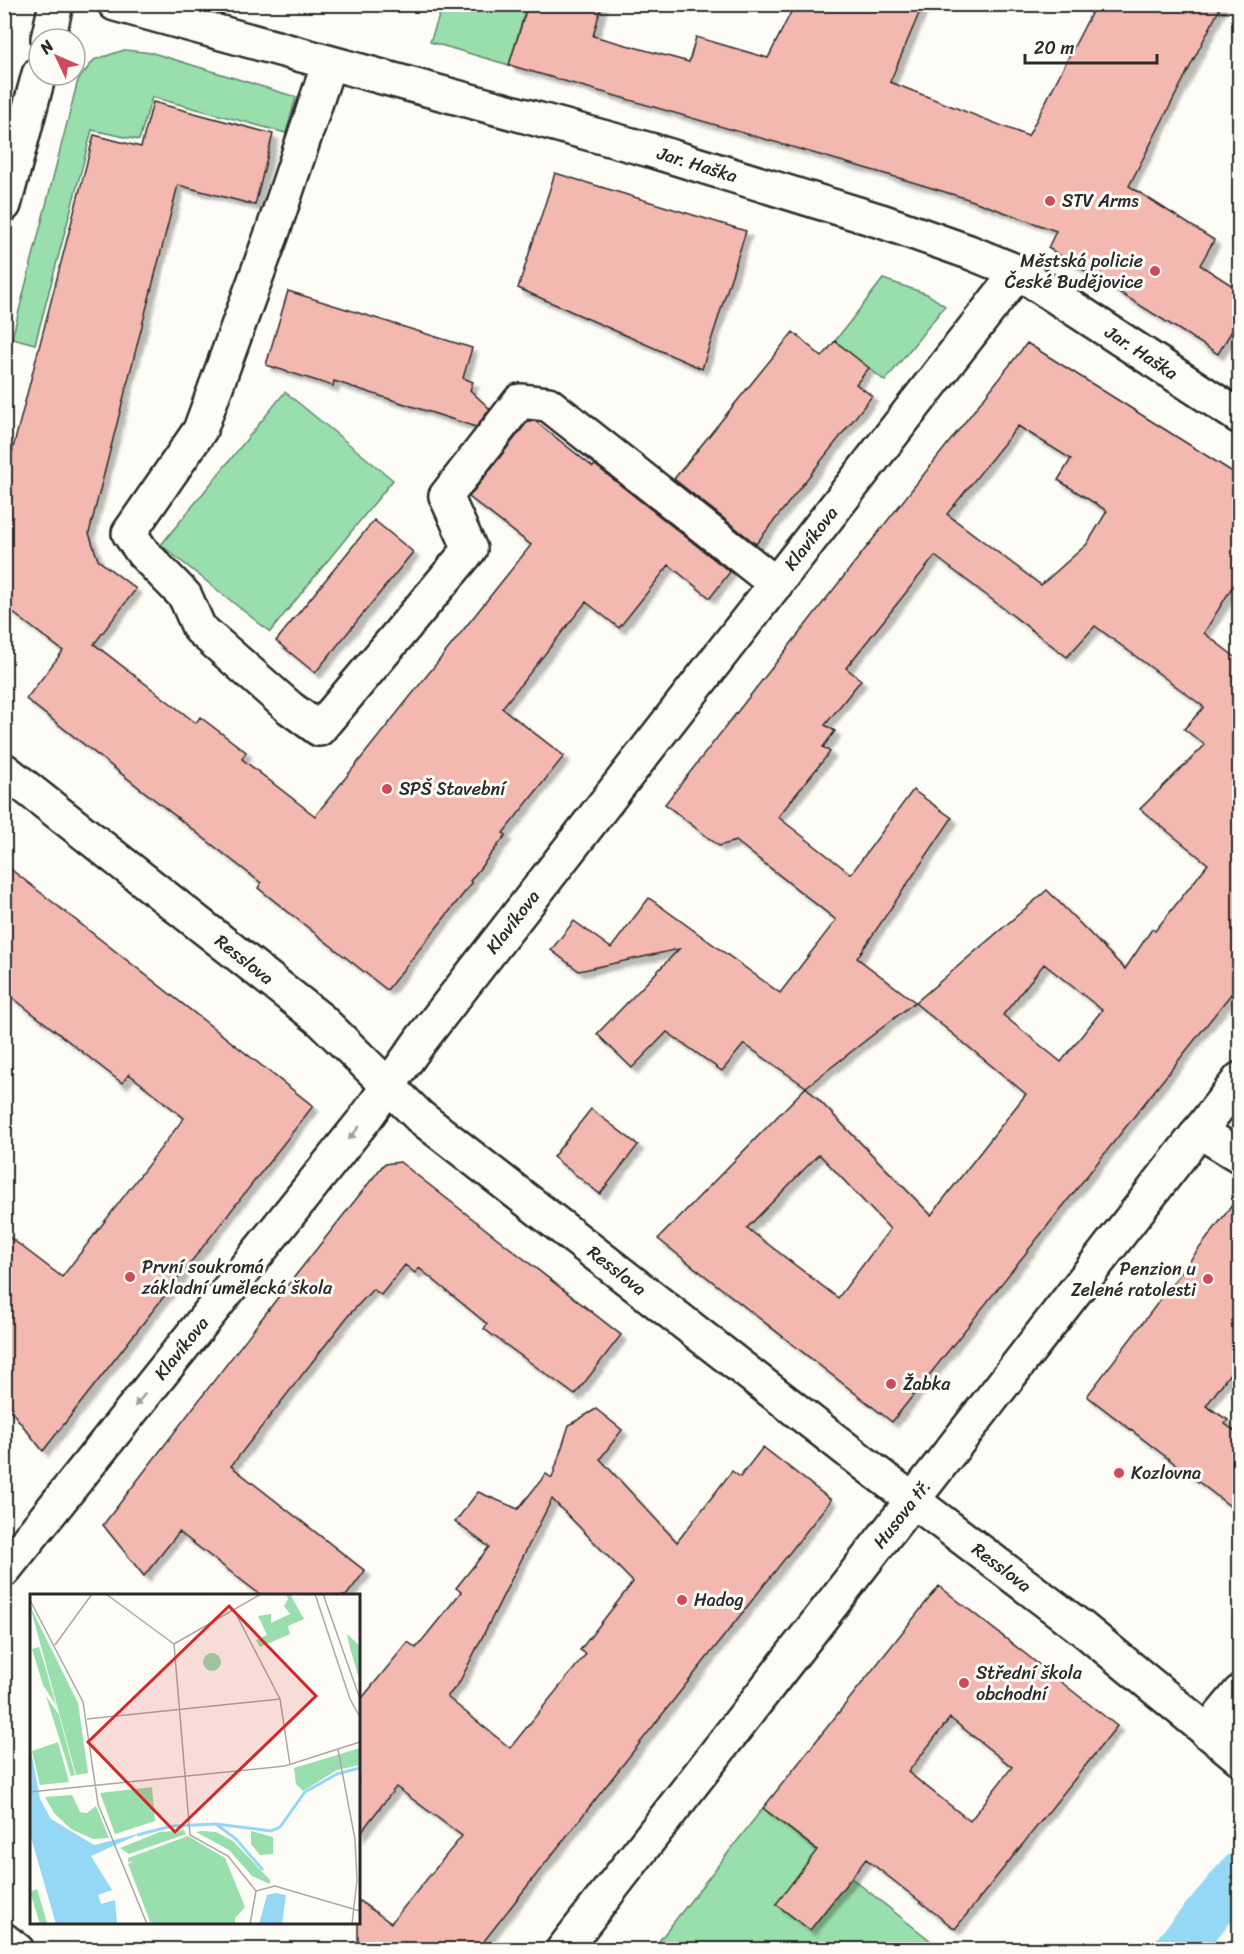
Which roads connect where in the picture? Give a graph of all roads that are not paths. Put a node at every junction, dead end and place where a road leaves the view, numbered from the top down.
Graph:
1 (56, 4) edge
2 (115, 4) edge
3 (51, 27) edge
4 (328, 63) junction
5 (34, 87) edge
6 (11, 152) edge
7 (4, 205) edge
8 (1018, 272) junction
9 (1239, 417) edge
10 (776, 584) junction
11 (4, 770) edge
12 (1239, 1079) edge
13 (388, 1086) junction
14 (1199, 1131) junction
15 (1239, 1156) edge
16 (912, 1499) junction
17 (4, 1570) edge
18 (1239, 1692) edge
19 (1207, 1732) junction
20 (1239, 1757) edge
21 (4, 1940) edge
22 (17, 1950) edge
23 (563, 1950) edge

1 - 3 street
2 - 4 street, Jar. Haška
4 - 8 street, Jar. Haška
4 - 10 street
5 - 6 street
6 - 7 street
8 - 9 street, Jar. Haška
8 - 10 street, Klavíkova
10 - 13 street, Klavíkova
11 - 13 street, Resslova
12 - 14 street, Husova tř.
13 - 16 street, Resslova
13 -> 17 street, Klavíkova
14 - 15 street
14 - 16 street, Husova tř.
16 - 19 street, Resslova
16 - 23 street, Husova tř.
18 - 19 street
19 - 20 street, Resslova
21 - 22 street

